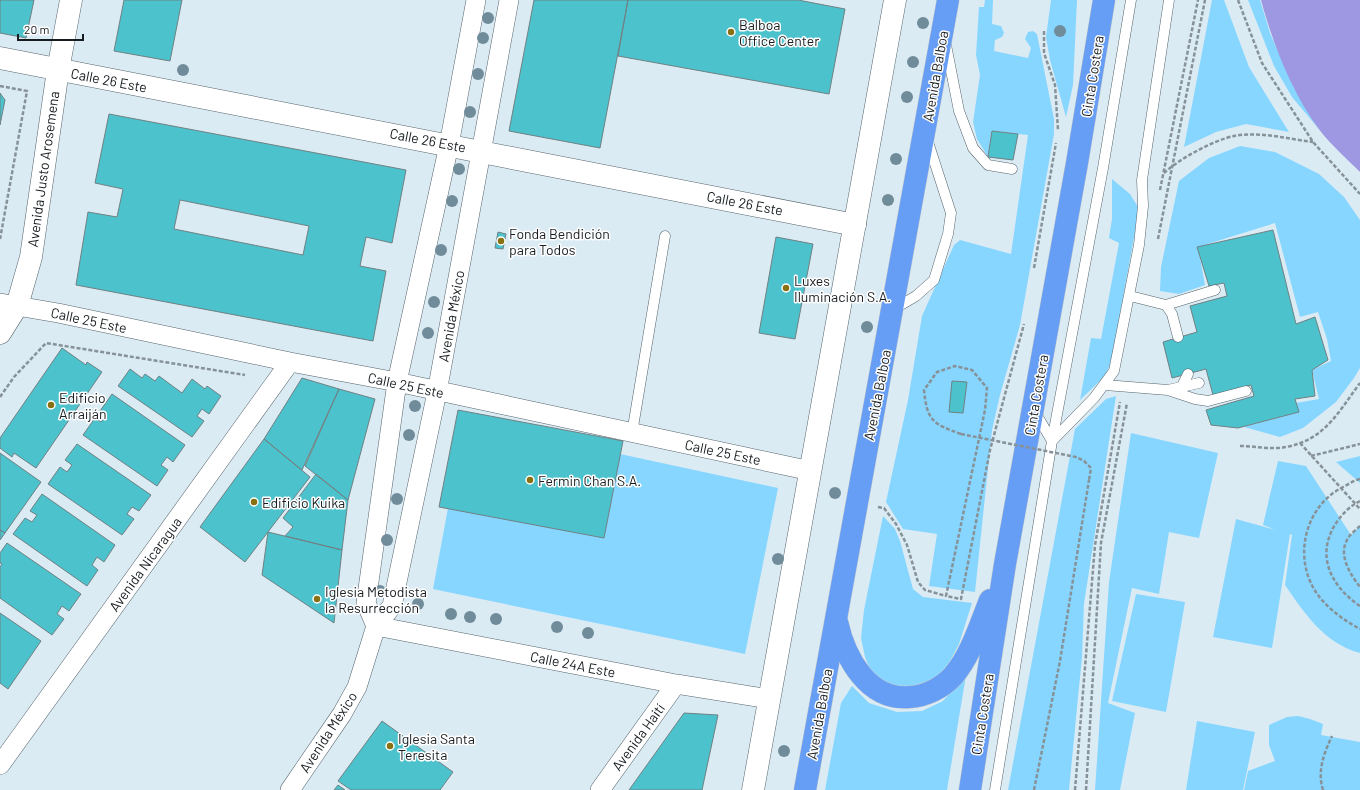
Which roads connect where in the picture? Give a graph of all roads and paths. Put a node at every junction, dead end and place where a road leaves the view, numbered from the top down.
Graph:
1 (71, 0) edge
2 (476, 0) edge
3 (509, 0) edge
4 (895, 0) edge
5 (948, 0) edge
6 (1104, 0) edge
7 (1131, 0) edge
8 (1169, 0) edge
9 (1238, 0) edge
10 (943, 29) junction
11 (1044, 31) dead end
12 (0, 58) edge
13 (58, 70) junction
14 (0, 86) edge
15 (924, 132) junction
16 (1313, 142) junction
17 (449, 144) junction
18 (481, 151) junction
19 (1012, 169) dead end
20 (1163, 174) dead end
21 (1359, 194) edge
22 (855, 225) junction
23 (665, 236) dead end
24 (0, 239) edge
25 (1033, 272) dead end
26 (1215, 290) dead end
27 (1130, 296) junction
28 (8, 304) edge
29 (1166, 305) junction
30 (894, 309) junction
31 (1026, 317) dead end
32 (0, 333) edge
33 (1178, 337) dead end
34 (290, 362) junction
35 (1188, 374) dead end
36 (277, 381) junction
37 (397, 382) junction
38 (1199, 383) dead end
39 (1360, 383) edge
40 (1105, 385) junction
41 (1180, 388) junction
42 (1168, 390) junction
43 (1246, 391) dead end
44 (437, 392) junction
45 (0, 397) edge
46 (1033, 409) junction
47 (632, 433) junction
48 (1052, 441) junction
49 (1300, 443) junction
50 (1360, 444) edge
51 (1240, 446) dead end
52 (1311, 456) junction
53 (811, 471) junction
54 (1360, 479) edge
55 (1341, 488) junction
56 (1360, 501) edge
57 (1355, 503) junction
58 (857, 504) junction
59 (1360, 509) edge
60 (1360, 526) edge
61 (1005, 564) junction
62 (1360, 587) edge
63 (946, 596) junction
64 (1360, 606) edge
65 (836, 617) junction
66 (376, 626) junction
67 (1360, 629) edge
68 (676, 684) junction
69 (770, 699) junction
70 (1332, 736) dead end
71 (0, 765) edge
72 (290, 790) edge
73 (600, 790) edge
74 (753, 790) edge
75 (805, 790) edge
76 (970, 790) edge
77 (995, 790) edge
78 (1034, 790) edge
79 (1323, 790) edge

1 - 13 street, Avenida Justo Arosemena
2 - 17 street
3 - 18 street, Avenida México
4 - 22 street
5 - 10 highway, Avenida Balboa
6 - 46 highway, Cinta Costera
7 - 48 lane
8 - 27 lane
9 - 16 path
10 - 15 highway, Avenida Balboa
10 - 19 lane
11 - 25 path
12 - 13 street, Calle 26 Este
13 - 17 street, Calle 26 Este
13 - 28 street, Avenida Justo Arosemena
14 - 24 path
15 - 30 highway, Avenida Balboa
15 - 30 lane
16 - 20 path
16 - 21 path
17 - 18 street, Calle 26 Este
17 - 37 street
18 - 22 street, Calle 26 Este
18 - 44 street, Avenida México
22 - 53 street
23 - 47 lane
26 - 29 lane
27 - 29 lane
27 - 40 lane
28 - 32 street, Avenida Justo Arosemena
28 - 34 street, Calle 25 Este
29 - 33 lane
30 - 58 highway, Avenida Balboa
31 - 63 path
34 - 36 street, Avenida Nicaragua
34 - 37 street, Calle 25 Este
35 - 41 lane
36 - 45 path
36 - 71 street, Avenida Nicaragua
37 - 44 street, Calle 25 Este
37 - 66 street
38 - 41 lane
39 - 49 path
40 - 42 lane
40 - 48 lane
41 - 42 lane
42 - 43 lane
44 - 47 street, Calle 25 Este
44 - 66 street, Avenida México
46 - 48 lane
46 - 61 highway, Cinta Costera
47 - 53 street, Calle 25 Este
48 - 77 lane
49 - 51 path
49 - 52 path
50 - 52 path
52 - 55 path
53 - 69 street
54 - 55 path
55 - 57 path
55 - 67 path
56 - 57 path
57 - 59 path
57 - 64 path
58 - 63 path
58 - 65 highway, Avenida Balboa
60 - 62 path
61 - 65 highway
61 - 76 highway, Cinta Costera
63 - 78 path, bridge
65 - 75 highway, Avenida Balboa
66 - 68 street, Calle 24A Este
66 - 72 street, Avenida México
68 - 69 street, Calle 24A Este
68 - 73 street, Avenida Haití
69 - 74 street
70 - 79 path

